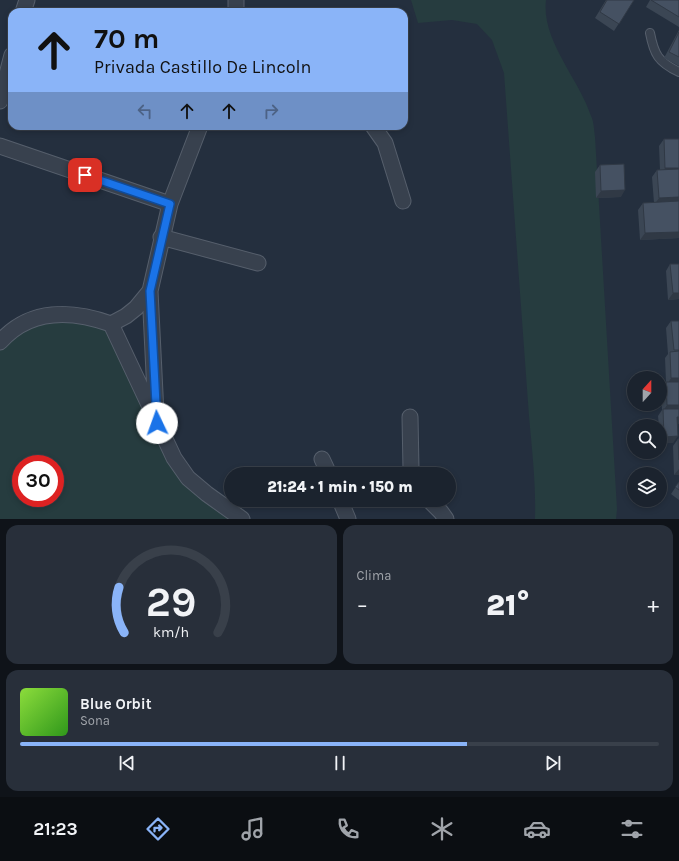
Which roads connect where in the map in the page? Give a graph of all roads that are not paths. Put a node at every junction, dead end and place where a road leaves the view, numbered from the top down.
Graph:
1 (650, 33) dead end
2 (8, 71) edge
3 (679, 72) edge
4 (0, 101) edge
5 (198, 130) edge
6 (376, 130) edge
7 (0, 146) edge
8 (403, 201) dead end
9 (170, 204) junction
10 (162, 236) junction
11 (258, 263) dead end
12 (150, 291) junction
13 (111, 324) junction
14 (0, 342) edge
15 (410, 417) dead end
16 (157, 423) junction
17 (322, 459) dead end
18 (326, 467) edge
19 (411, 467) edge
20 (343, 507) edge
21 (435, 507) edge
22 (242, 519) edge
23 (348, 519) edge
24 (446, 519) edge

1 - 3 lane
2 - 4 street
5 - 9 street
6 - 8 street
7 - 9 street
9 - 10 street
10 - 11 street
10 - 12 street
12 - 13 street
12 - 16 street
13 - 14 street
13 - 16 street
15 - 19 street
16 - 22 street
17 - 18 street
20 - 23 street
21 - 24 street

